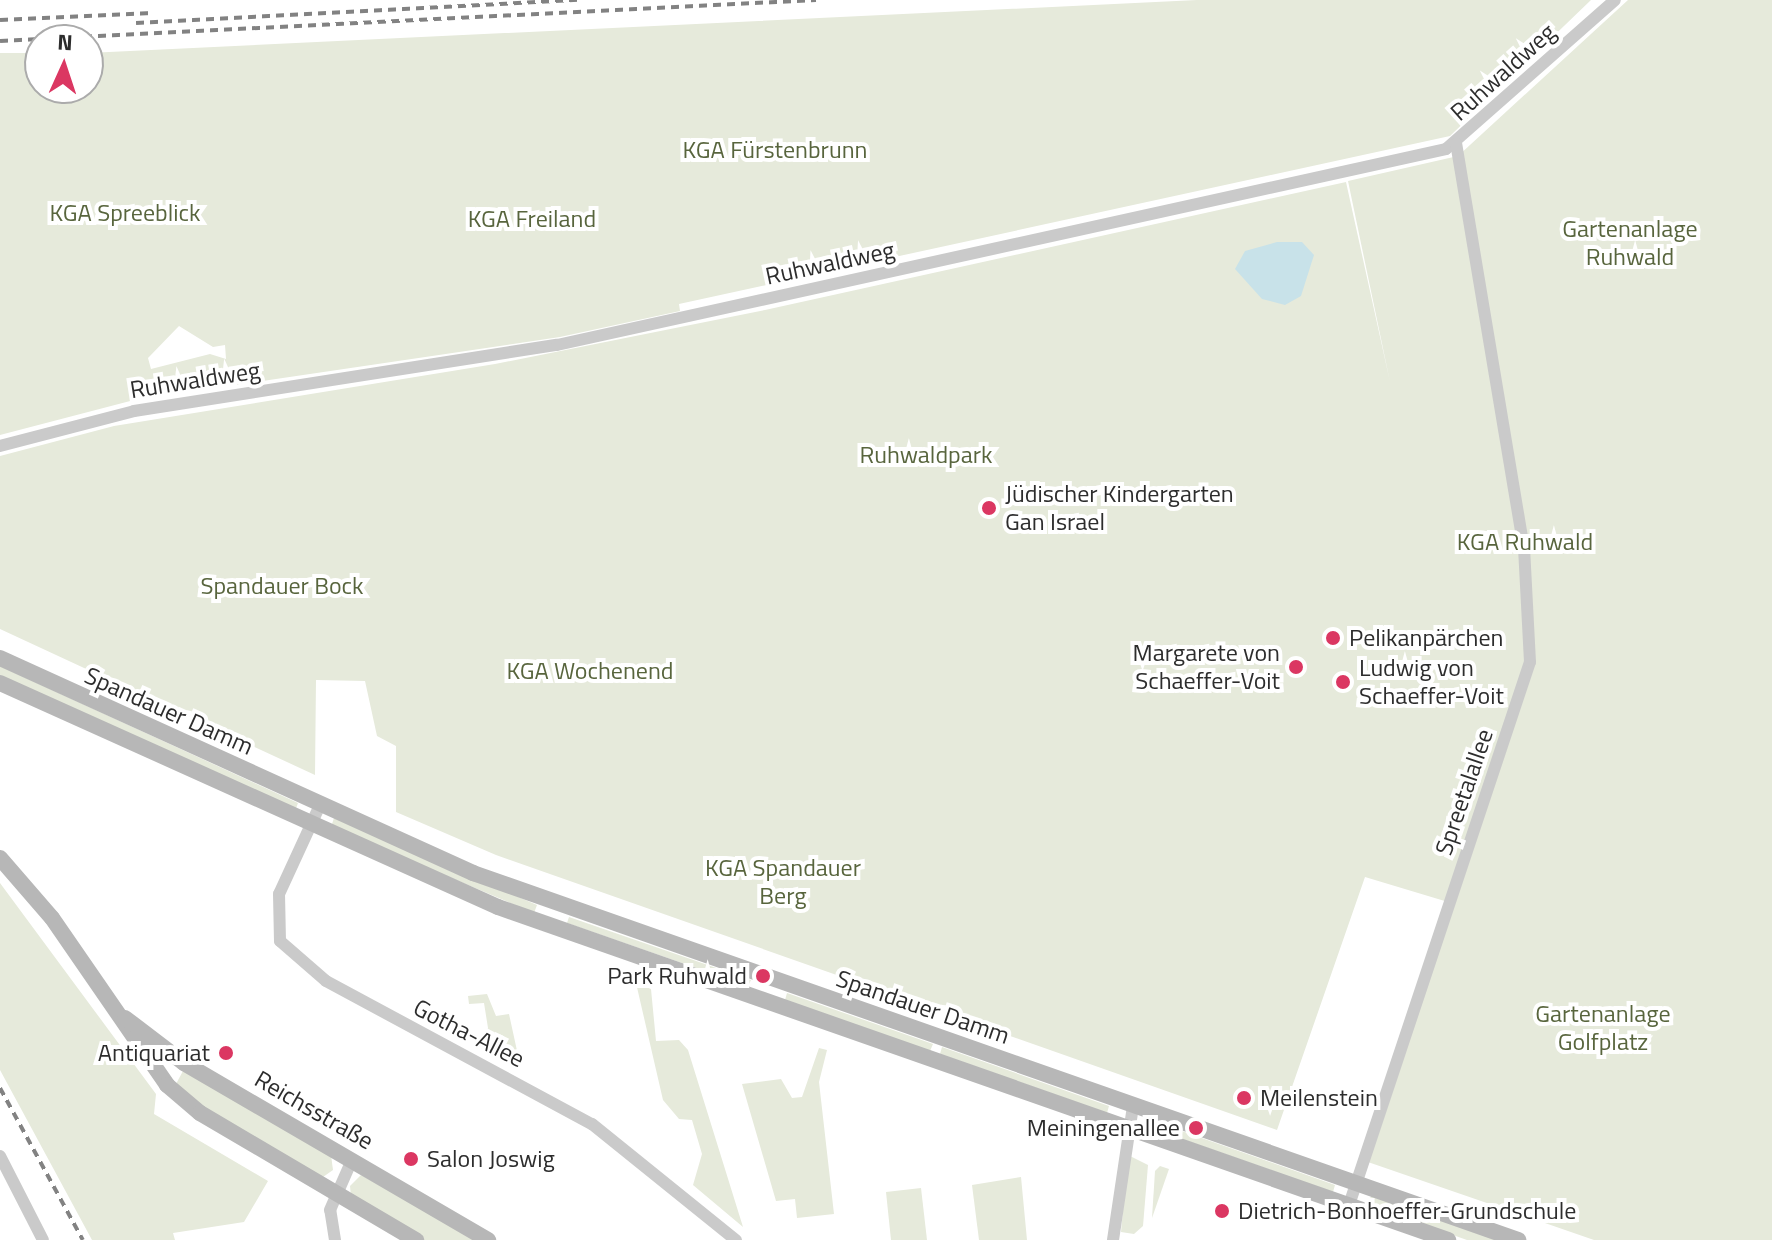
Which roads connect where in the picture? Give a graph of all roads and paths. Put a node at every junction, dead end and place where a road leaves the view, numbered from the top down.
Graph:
1 (1615, 0) edge
2 (1456, 144) junction
3 (0, 446) edge
4 (0, 658) edge
5 (0, 683) edge
6 (320, 805) junction
7 (311, 825) junction
8 (0, 858) edge
9 (120, 1014) junction
10 (1133, 1106) junction
11 (1127, 1128) junction
12 (0, 1156) edge
13 (352, 1160) junction
14 (1357, 1184) junction
15 (334, 1192) junction
16 (1349, 1205) junction
17 (43, 1240) edge
18 (335, 1240) edge
19 (416, 1240) edge
20 (488, 1240) edge
21 (736, 1240) edge
22 (1113, 1240) edge
23 (1448, 1240) edge
24 (1518, 1240) edge

1 - 2 street, Ruhwaldweg
2 - 3 street, Ruhwaldweg
2 - 14 street, Spreetalallee
4 - 6 main road, Spandauer Damm
5 - 7 main road, Spandauer Damm
6 - 7 street
6 - 10 main road, Spandauer Damm
7 - 11 main road, Spandauer Damm
7 - 21 street, Gotha-Allee
8 - 9 main road, Reichsstraße
9 - 13 main road, Reichsstraße
9 - 15 main road, Reichsstraße
10 - 11 street
10 - 14 main road, Spandauer Damm
11 - 16 main road, Spandauer Damm
11 - 22 street
12 - 17 street
13 - 15 street
13 - 20 main road, Reichsstraße
14 - 16 street, Spreetalallee
14 - 24 main road, Spandauer Damm
15 - 18 street
15 - 19 main road, Reichsstraße
16 - 23 main road, Spandauer Damm

